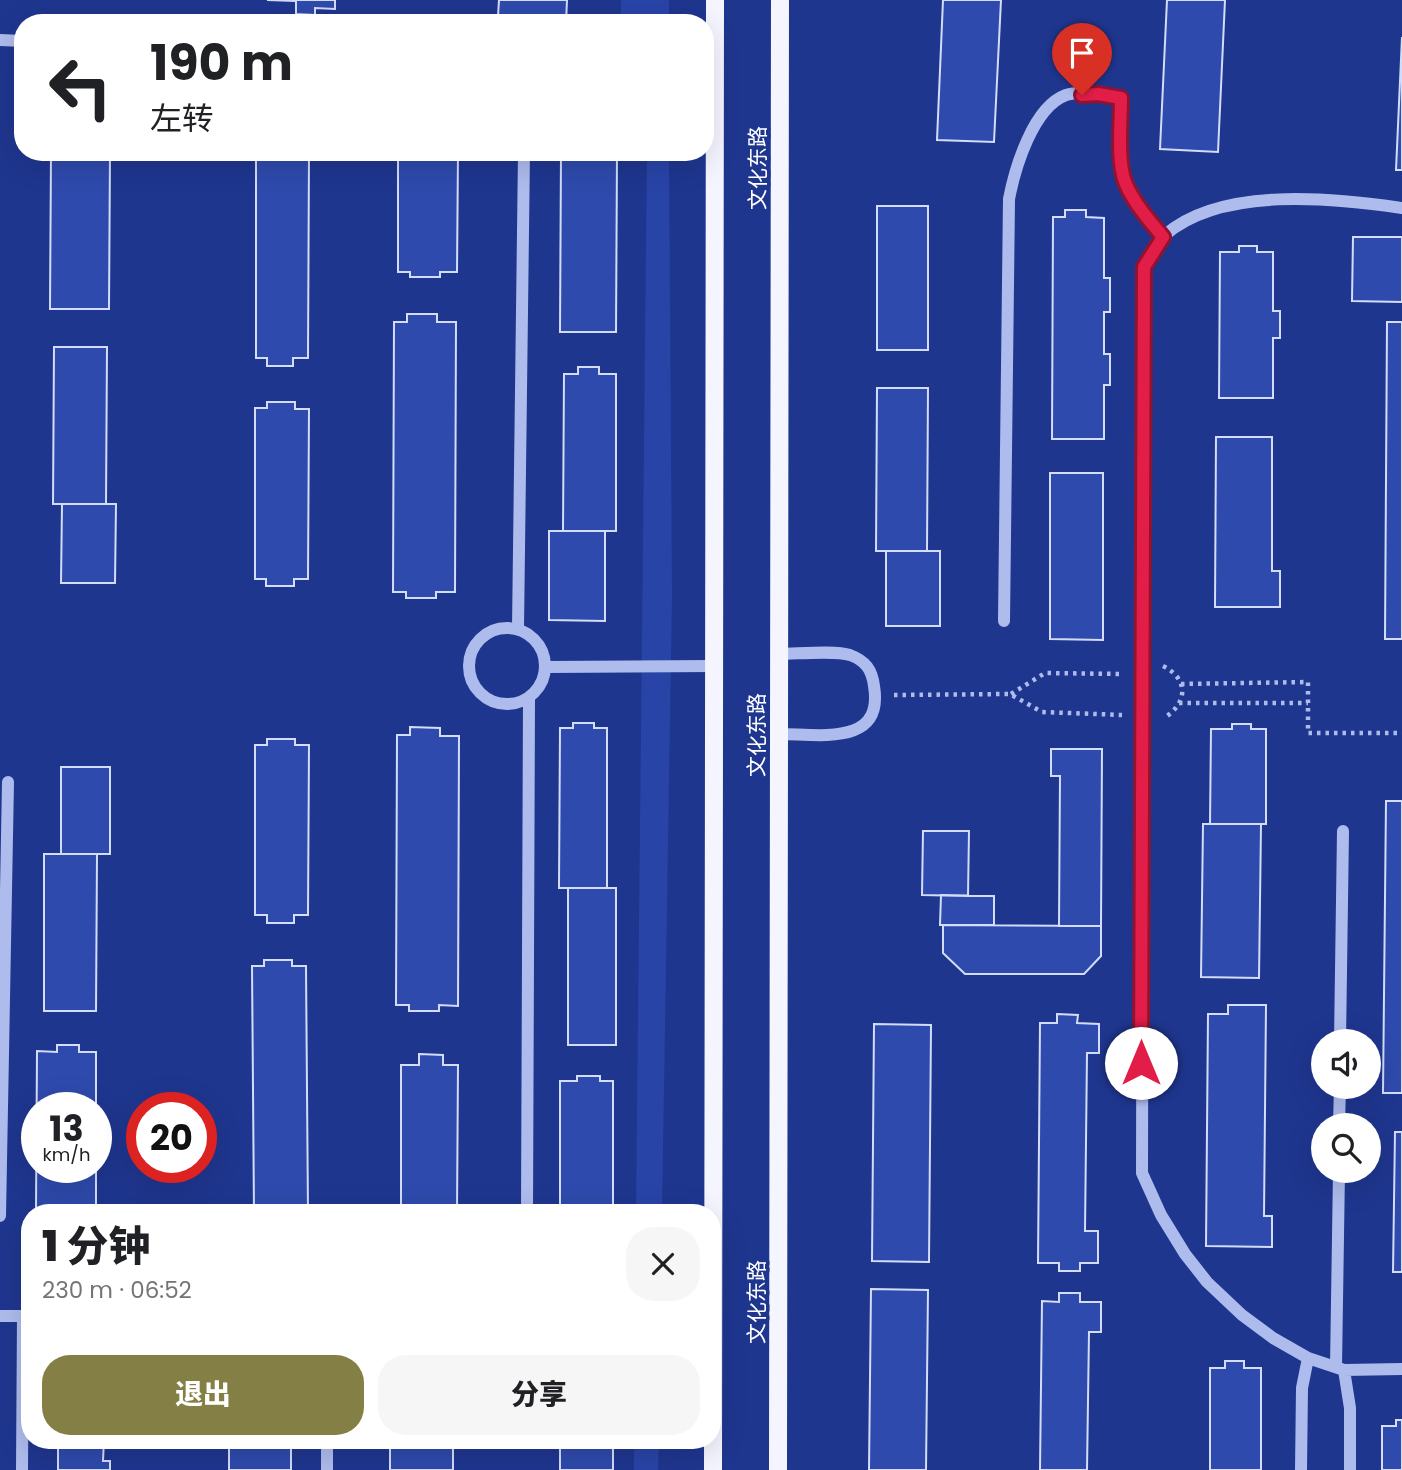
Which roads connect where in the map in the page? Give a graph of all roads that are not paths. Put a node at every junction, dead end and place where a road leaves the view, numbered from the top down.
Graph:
1 (715, 0) edge
2 (780, 0) edge
3 (524, 161) edge
4 (1402, 208) edge
5 (1163, 237) junction
6 (1004, 621) dead end
7 (518, 629) junction
8 (780, 654) junction
9 (714, 666) junction
10 (546, 667) junction
11 (529, 698) junction
12 (779, 734) junction
13 (8, 782) dead end
14 (1343, 831) dead end
15 (1340, 1029) edge
16 (1339, 1183) edge
17 (527, 1204) edge
18 (713, 1204) edge
19 (0, 1216) edge
20 (0, 1316) edge
21 (21, 1316) edge
22 (1308, 1359) junction
23 (1340, 1369) junction
24 (1402, 1369) edge
25 (23, 1449) edge
26 (327, 1449) edge
27 (713, 1449) edge
28 (22, 1470) edge
29 (327, 1470) edge
30 (713, 1470) edge
31 (778, 1470) edge
32 (1301, 1470) edge
33 (1350, 1470) edge

1 - 9 main road, 文化东路
2 - 8 main road, 文化东路
3 - 7 lane
4 - 5 lane
5 - 6 lane
5 - 22 lane
7 - 10 lane
7 - 11 lane
8 - 12 main road, 文化东路
8 - 12 lane
9 - 10 lane
9 - 18 main road, 文化东路
10 - 11 lane
11 - 17 lane
12 - 31 main road, 文化东路
13 - 19 lane
14 - 15 lane
16 - 23 lane
20 - 21 lane
22 - 23 lane
22 - 32 lane
23 - 24 lane
23 - 33 lane
25 - 28 lane
26 - 29 lane
27 - 30 main road, 文化东路

